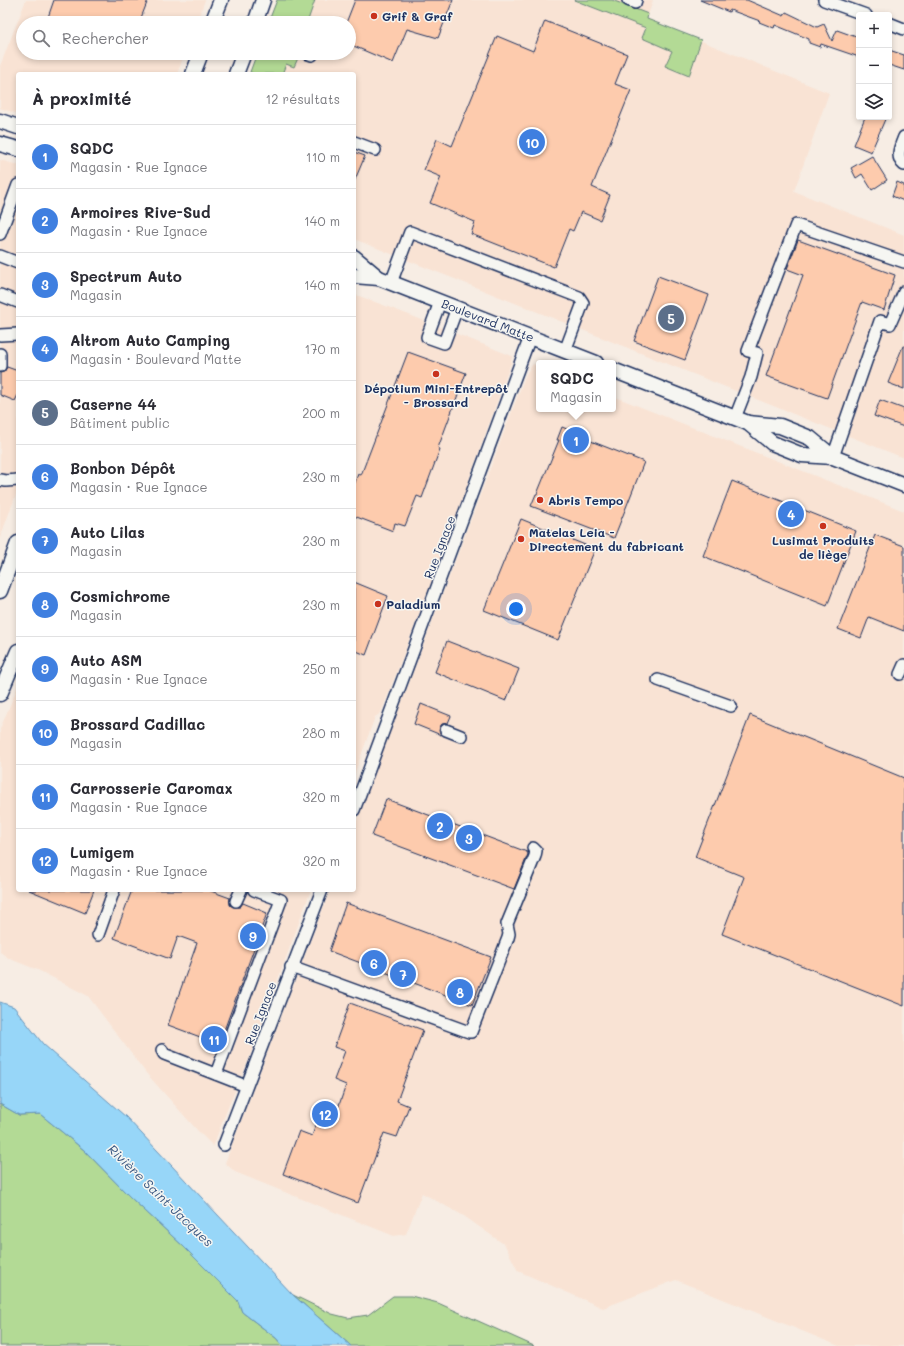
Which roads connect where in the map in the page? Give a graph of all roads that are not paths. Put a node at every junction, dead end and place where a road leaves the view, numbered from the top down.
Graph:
1 (220, 0) edge
2 (264, 0) edge
3 (628, 0) edge
4 (636, 0) edge
5 (824, 0) edge
6 (858, 12) edge
7 (214, 16) edge
8 (258, 16) edge
9 (892, 24) edge
10 (904, 29) edge
11 (198, 60) edge
12 (241, 60) edge
13 (194, 72) edge
14 (237, 72) edge
15 (0, 121) edge
16 (16, 126) edge
17 (904, 137) edge
18 (356, 143) edge
19 (0, 144) edge
20 (16, 148) edge
21 (375, 150) dead end
22 (904, 165) edge
23 (15, 200) edge
24 (0, 234) edge
25 (0, 256) edge
26 (356, 258) edge
27 (16, 262) edge
28 (904, 262) edge
29 (356, 276) edge
30 (385, 280) junction
31 (904, 292) edge
32 (0, 295) edge
33 (16, 301) edge
34 (440, 302) junction
35 (458, 308) junction
36 (16, 334) edge
37 (0, 335) edge
38 (530, 337) junction
39 (565, 351) junction
40 (0, 355) edge
41 (588, 360) edge
42 (0, 366) edge
43 (616, 371) edge
44 (735, 418) junction
45 (748, 423) junction
46 (833, 457) junction
47 (0, 480) edge
48 (16, 480) edge
49 (904, 485) edge
50 (16, 547) edge
51 (1, 587) edge
52 (16, 656) edge
53 (658, 680) dead end
54 (0, 694) edge
55 (731, 706) dead end
56 (446, 730) dead end
57 (461, 736) dead end
58 (356, 805) edge
59 (533, 848) dead end
60 (113, 892) edge
61 (240, 892) edge
62 (259, 892) edge
63 (321, 892) edge
64 (236, 901) dead end
65 (98, 935) dead end
66 (291, 967) junction
67 (162, 1050) dead end
68 (216, 1074) junction
69 (246, 1086) junction
70 (224, 1145) dead end

1 - 7 main road
2 - 8 main road
3 - 4 street
5 - 6 street
9 - 10 street
11 - 13 main road
12 - 14 main road
15 - 16 main road
17 - 22 street
18 - 21 street
19 - 20 main road
23 - 24 street
25 - 27 street
26 - 30 main road, Boulevard Matte
28 - 44 street
29 - 30 main road, Boulevard Matte
30 - 34 main road, Boulevard Matte
30 - 39 street
31 - 46 street
32 - 33 street
34 - 35 main road, Boulevard Matte
34 - 35 street
35 - 38 main road, Boulevard Matte
36 - 37 street
38 - 39 main road, Boulevard Matte
38 - 58 street, Rue Ignace
39 - 41 main road, Boulevard Matte
40 - 42 street
43 - 44 main road
44 - 45 main road
45 - 46 main road
45 - 46 main road
46 - 49 main road
47 - 48 street
50 - 51 main road
52 - 54 main road
53 - 55 street
56 - 57 street
59 - 66 street
60 - 65 street
61 - 64 street
62 - 68 street
63 - 66 street, Rue Ignace
66 - 69 street, Rue Ignace
67 - 68 street
68 - 69 street
69 - 70 street, Rue Ignace

